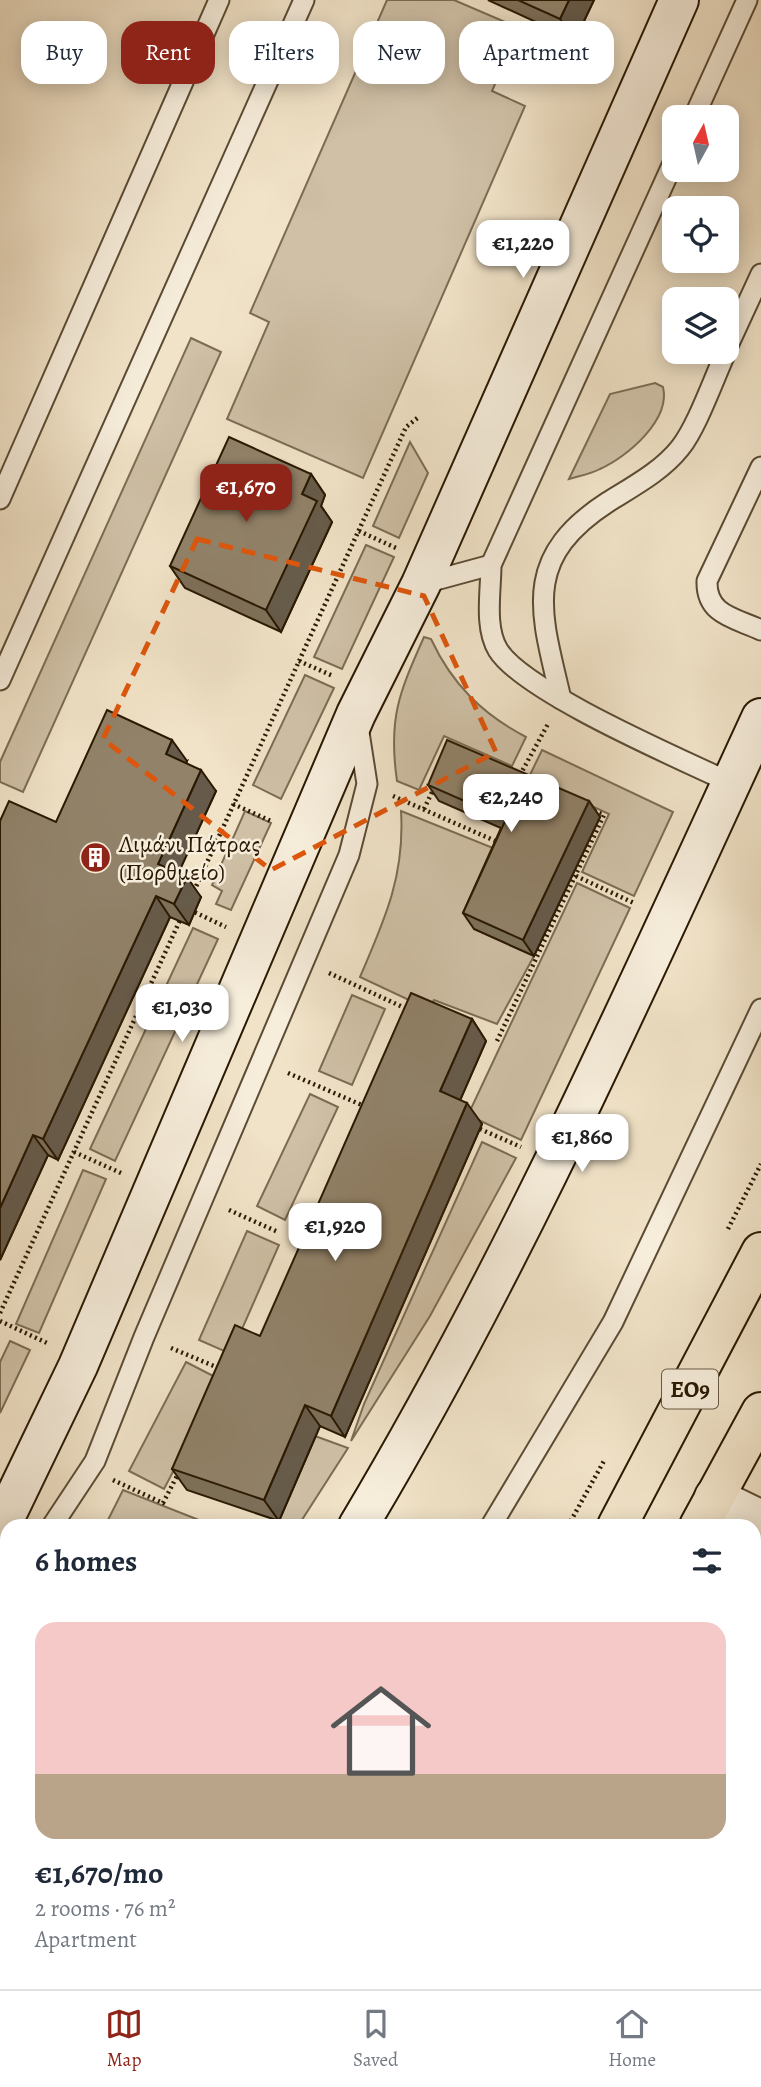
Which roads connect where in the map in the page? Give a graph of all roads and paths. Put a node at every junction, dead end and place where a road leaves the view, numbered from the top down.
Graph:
1 (219, 0) edge
2 (304, 0) edge
3 (679, 0) edge
4 (747, 0) edge
5 (699, 105) edge
6 (664, 182) edge
7 (761, 274) edge
8 (739, 322) edge
9 (720, 364) edge
10 (420, 416) dead end
11 (761, 467) edge
12 (0, 499) edge
13 (491, 565) junction
14 (421, 583) junction
15 (761, 630) edge
16 (0, 680) edge
17 (561, 699) junction
18 (356, 714) junction
19 (761, 718) edge
20 (508, 773) edge
21 (519, 777) junction
22 (531, 783) edge
23 (731, 783) junction
24 (367, 784) junction
25 (435, 786) edge
26 (580, 804) edge
27 (424, 809) junction
28 (513, 849) edge
29 (564, 871) edge
30 (577, 877) junction
31 (191, 897) dead end
32 (186, 908) edge
33 (669, 919) junction
34 (306, 962) junction
35 (761, 1010) edge
36 (401, 1020) edge
37 (497, 1041) dead end
38 (261, 1062) junction
39 (369, 1094) edge
40 (74, 1152) junction
41 (154, 1188) junction
42 (203, 1198) junction
43 (278, 1232) dead end
44 (761, 1252) edge
45 (0, 1313) edge
46 (0, 1321) edge
47 (144, 1337) junction
48 (81, 1358) junction
49 (229, 1372) edge
50 (761, 1412) edge
51 (181, 1468) edge
52 (89, 1469) junction
53 (706, 1512) edge
54 (3, 1519) edge
55 (57, 1519) edge
56 (362, 1519) edge
57 (495, 1519) edge
58 (621, 1519) edge
59 (754, 1519) edge

1 - 12 lane
2 - 16 lane
3 - 14 main road
4 - 5 lane
6 - 13 lane
7 - 8 lane
9 - 17 lane
10 - 31 path
11 - 15 lane
13 - 14 lane
13 - 17 lane
14 - 18 main road
17 - 21 path
17 - 23 lane
18 - 24 lane
18 - 41 main road
19 - 23 main road
20 - 21 path
21 - 22 path
23 - 33 main road
24 - 27 path
24 - 34 lane
25 - 27 path
26 - 30 path
27 - 28 path
29 - 30 path
30 - 33 path
30 - 37 path
32 - 40 path
33 - 56 main road
34 - 36 path
34 - 38 lane
35 - 57 lane
38 - 39 path
38 - 42 lane
40 - 41 path
40 - 45 path
41 - 48 main road
42 - 43 path
42 - 47 lane
44 - 58 main road, ΕΟ9
46 - 48 path
47 - 49 path
47 - 52 lane
48 - 54 main road
50 - 53 main road
51 - 52 path
52 - 55 lane
53 - 59 main road

